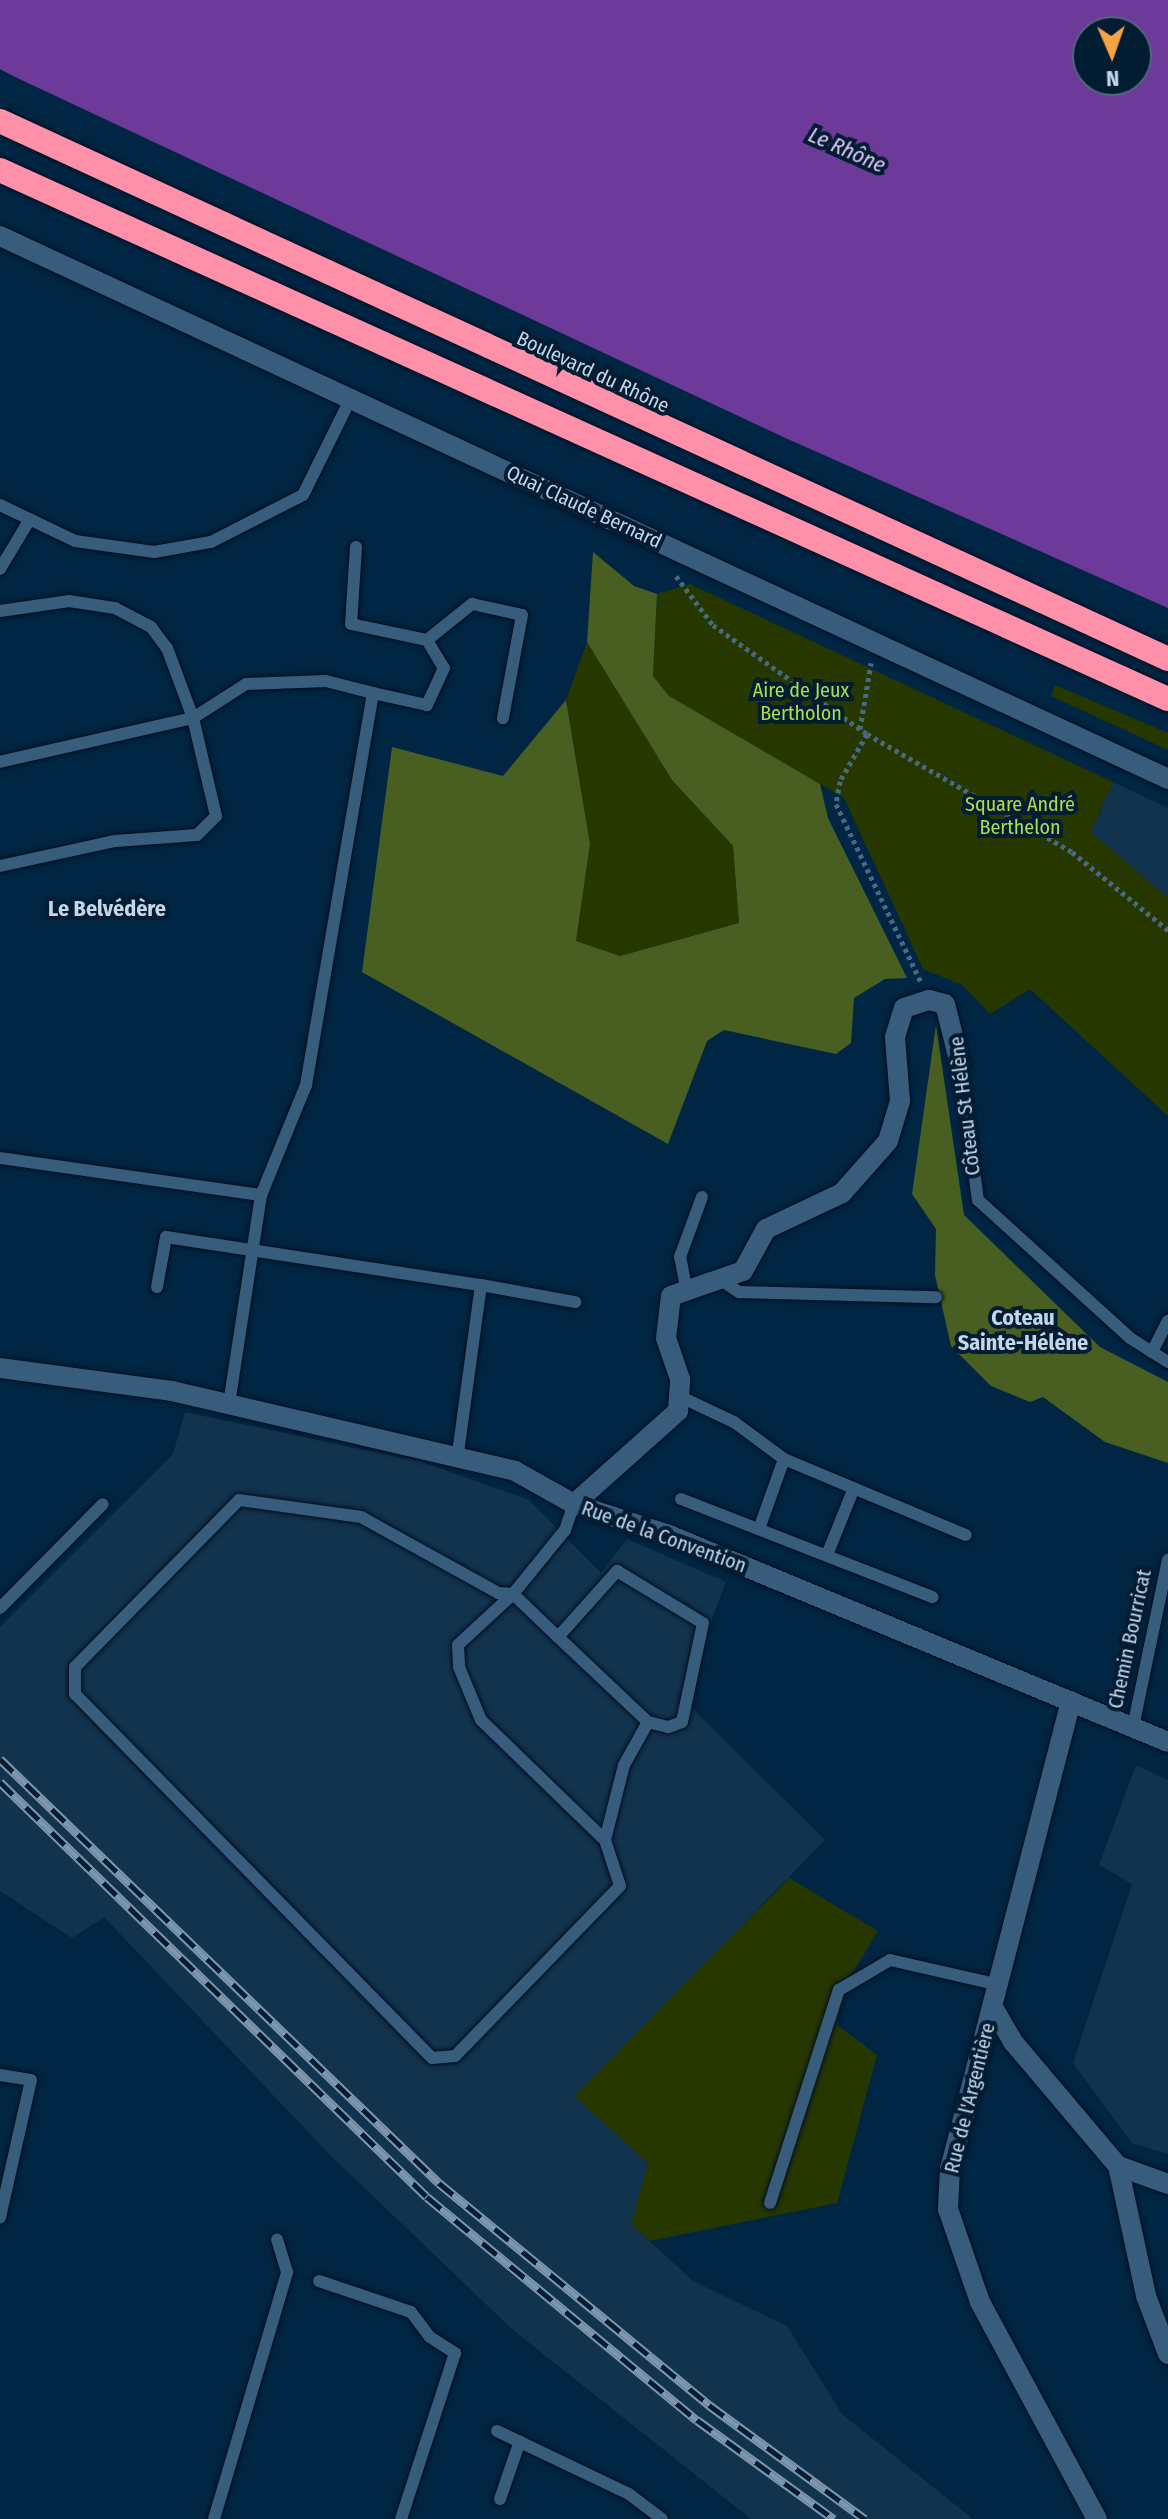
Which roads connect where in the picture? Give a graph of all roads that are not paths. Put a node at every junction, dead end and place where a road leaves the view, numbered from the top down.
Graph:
1 (0, 121) edge
2 (0, 170) edge
3 (0, 236) edge
4 (350, 400) junction
5 (0, 505) edge
6 (30, 519) junction
7 (356, 547) dead end
8 (0, 569) edge
9 (0, 611) edge
10 (427, 640) junction
11 (1168, 659) edge
12 (373, 693) junction
13 (1168, 699) edge
14 (193, 718) junction
15 (503, 718) dead end
16 (0, 762) edge
17 (1168, 779) edge
18 (0, 866) edge
19 (960, 1064) joint
20 (0, 1158) edge
21 (261, 1195) junction
22 (702, 1197) dead end
23 (253, 1249) junction
24 (721, 1280) junction
25 (481, 1285) junction
26 (157, 1287) dead end
27 (686, 1287) junction
28 (936, 1297) dead end
29 (575, 1302) dead end
30 (1168, 1321) edge
31 (1152, 1352) junction
32 (1168, 1362) edge
33 (0, 1368) edge
34 (681, 1397) junction
35 (229, 1404) junction
36 (458, 1453) junction
37 (784, 1459) junction
38 (854, 1488) junction
39 (681, 1499) dead end
40 (103, 1504) dead end
41 (574, 1504) junction
42 (759, 1529) junction
43 (966, 1535) dead end
44 (827, 1555) junction
45 (1168, 1560) edge
46 (513, 1594) junction
47 (933, 1597) dead end
48 (0, 1608) edge
49 (558, 1637) junction
50 (1071, 1701) junction
51 (648, 1722) junction
52 (1133, 1727) junction
53 (1168, 1742) edge
54 (605, 1840) junction
55 (1000, 1985) junction
56 (994, 2009) junction
57 (0, 2075) edge
58 (1118, 2166) junction
59 (1168, 2184) edge
60 (770, 2203) dead end
61 (0, 2218) edge
62 (277, 2240) dead end
63 (319, 2281) dead end
64 (1168, 2354) edge
65 (497, 2431) dead end
66 (520, 2441) junction
67 (500, 2499) dead end
68 (214, 2519) edge
69 (401, 2519) edge
70 (662, 2519) edge
71 (1097, 2519) edge

1 - 11 highway, Boulevard du Rhône
2 - 13 highway
3 - 4 street, Quai Claude Bernard
4 - 6 lane
4 - 17 street, Quai Claude Bernard
5 - 6 lane
6 - 8 lane
7 - 10 lane
9 - 14 lane
10 - 12 lane
10 - 15 lane
12 - 14 lane
12 - 21 lane
14 - 16 lane
14 - 18 lane
19 - 24 street, Côteau St Hélène
19 - 31 lane, Côteau St Hélène
20 - 21 lane
21 - 23 lane
22 - 27 lane
23 - 25 lane
23 - 26 lane
23 - 35 lane
24 - 27 street
24 - 28 lane
25 - 29 lane
25 - 36 lane
27 - 34 street
30 - 31 lane
31 - 32 lane, Côteau St Hélène
33 - 35 street, Rue de la Convention
34 - 37 lane
34 - 41 street
35 - 36 street, Rue de la Convention
36 - 41 street, Rue de la Convention
37 - 38 lane
37 - 42 lane
38 - 43 lane
38 - 44 lane
39 - 42 lane
40 - 48 lane
41 - 46 lane
41 - 50 street, Rue de la Convention
42 - 44 lane
44 - 47 lane
45 - 52 lane, Chemin Bourricat
46 - 49 lane
46 - 54 lane
46 - 54 lane
49 - 51 lane
49 - 51 lane
50 - 52 street, Rue de la Convention
50 - 55 street, Rue de l'Argentière
51 - 54 lane
52 - 53 street, Rue de la Convention
55 - 56 street, Rue de l'Argentière
55 - 60 lane
56 - 58 street
56 - 71 street, Rue de l'Argentière
57 - 61 lane
58 - 59 street
58 - 64 street
62 - 68 lane
63 - 69 lane
65 - 66 lane
66 - 67 lane
66 - 70 lane

